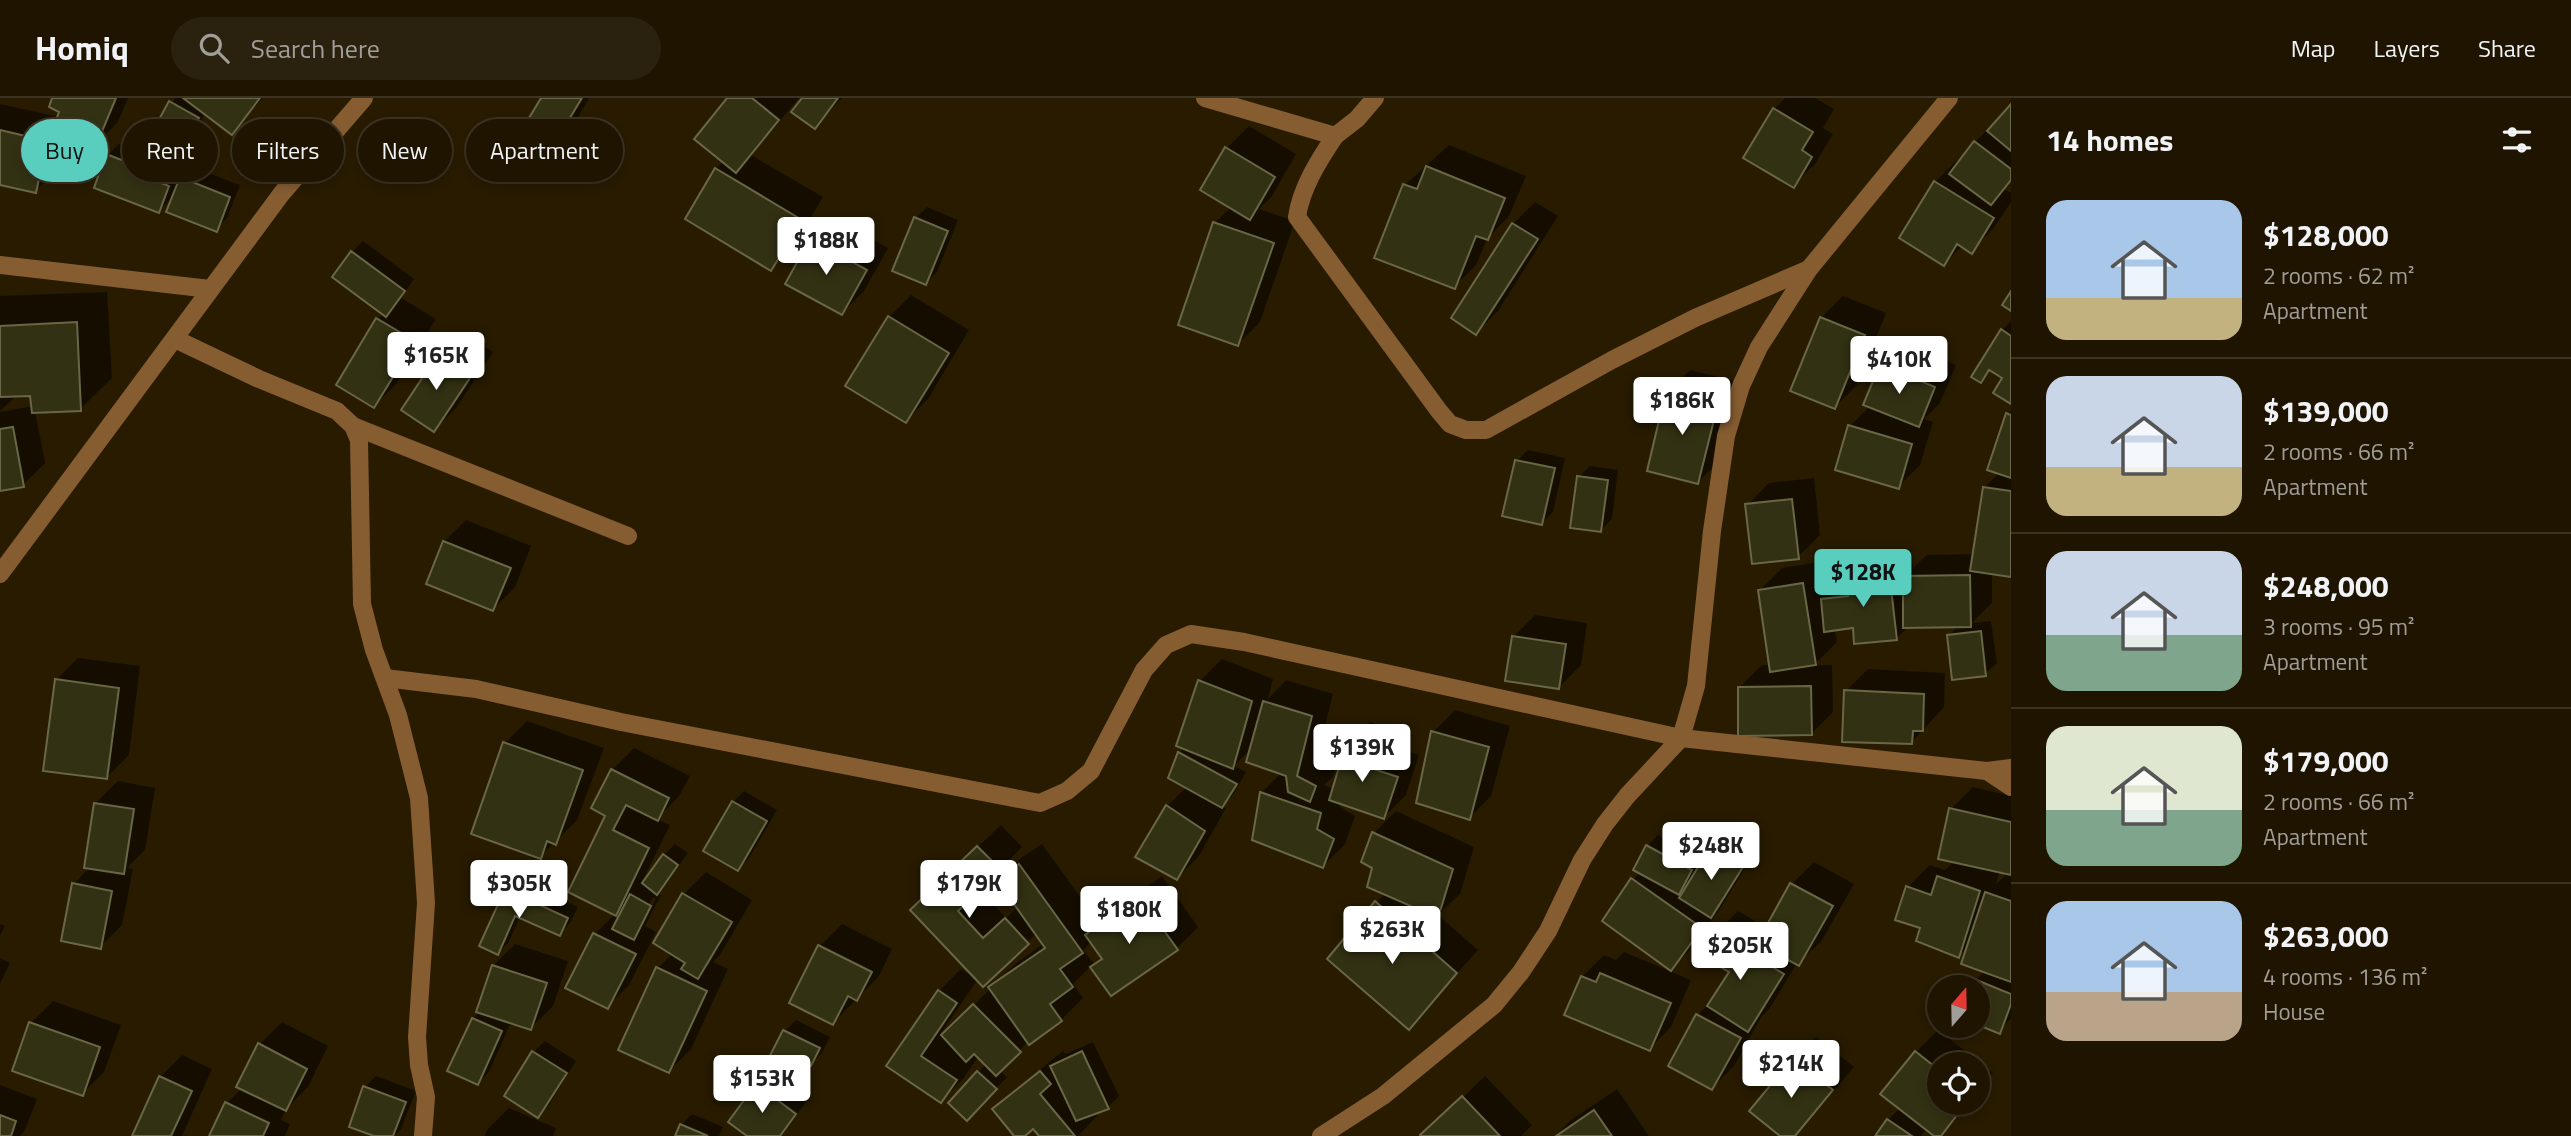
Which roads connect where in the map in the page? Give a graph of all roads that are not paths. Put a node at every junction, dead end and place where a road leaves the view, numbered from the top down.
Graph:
1 (364, 98) edge
2 (1205, 98) edge
3 (1375, 98) edge
4 (1949, 98) edge
5 (1335, 136) junction
6 (0, 265) edge
7 (1809, 270) junction
8 (210, 289) junction
9 (175, 339) junction
10 (354, 425) junction
11 (628, 536) dead end
12 (0, 574) edge
13 (385, 678) junction
14 (1681, 738) junction
15 (2011, 768) edge
16 (1987, 771) junction
17 (2011, 787) edge
18 (423, 1136) edge
19 (1321, 1136) edge

1 - 8 street
2 - 5 street
3 - 5 street
4 - 7 street
5 - 7 street
6 - 8 street
7 - 14 street
8 - 9 street
9 - 10 street
9 - 12 street
10 - 11 street
10 - 13 street
13 - 14 street
13 - 18 street
14 - 16 street
14 - 19 street
15 - 16 street
16 - 17 street

